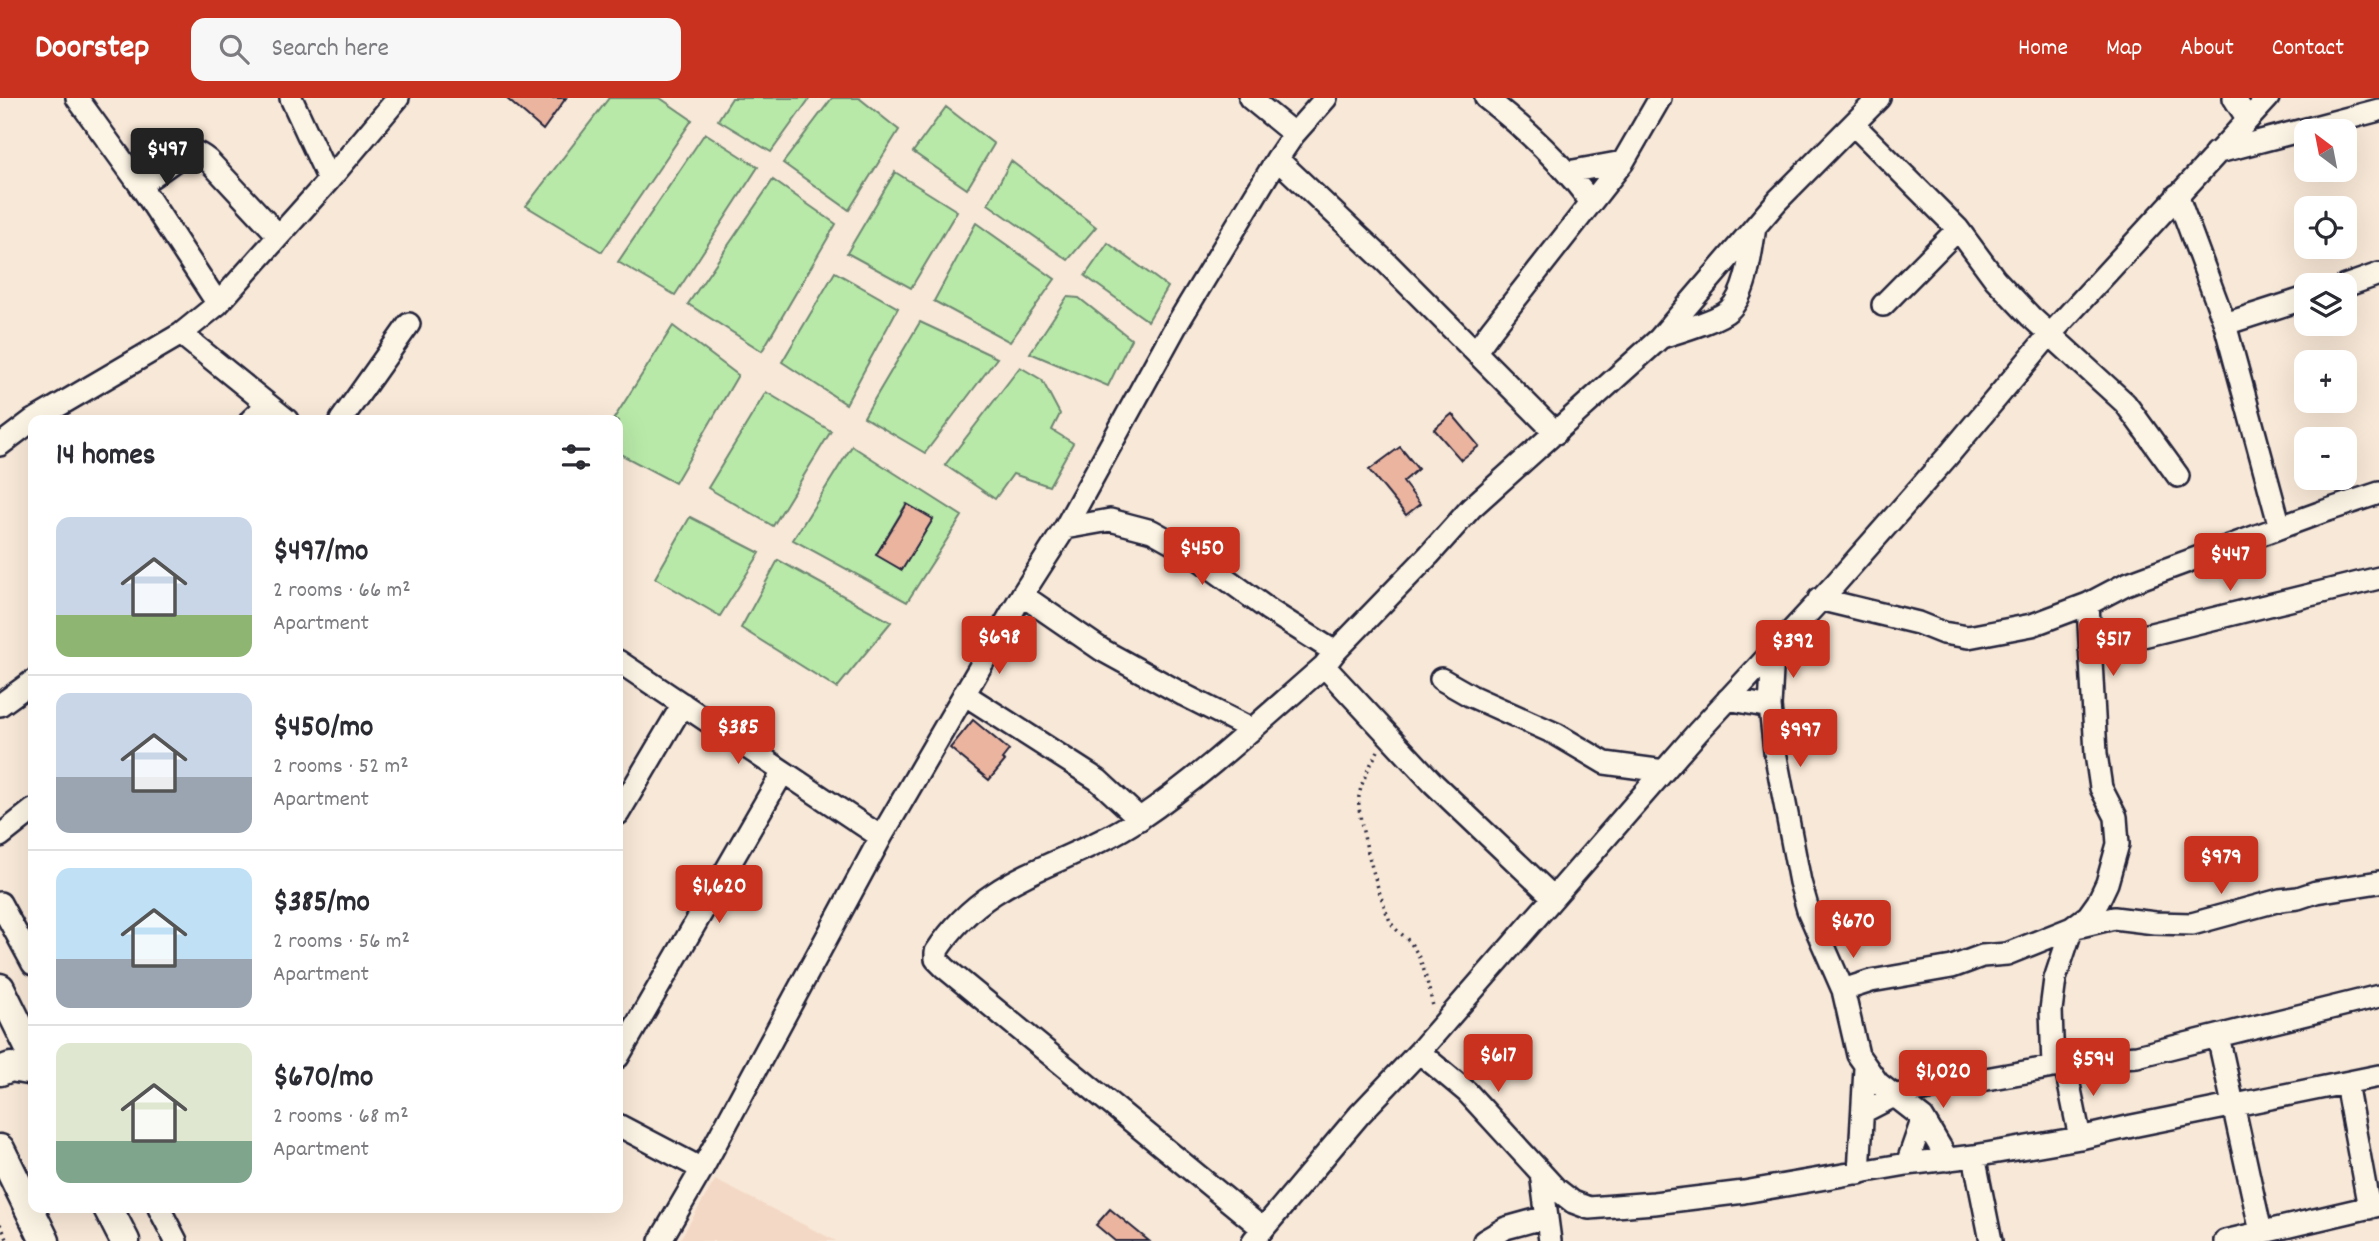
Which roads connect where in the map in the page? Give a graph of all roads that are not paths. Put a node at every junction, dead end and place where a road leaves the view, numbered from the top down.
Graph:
1 (77, 98) edge
2 (291, 98) edge
3 (398, 98) edge
4 (1325, 98) edge
5 (1486, 98) edge
6 (1660, 98) edge
7 (1879, 98) edge
8 (2234, 98) edge
9 (2267, 98) edge
10 (1259, 101) edge
11 (2379, 110) edge
12 (2248, 118) junction
13 (1854, 125) junction
14 (1294, 134) junction
15 (2215, 153) junction
16 (1277, 159) junction
17 (1623, 162) junction
18 (1568, 172) junction
19 (329, 180) junction
20 (140, 186) junction
21 (2177, 195) junction
22 (1591, 202) junction
23 (1755, 225) junction
24 (1958, 229) junction
25 (279, 236) junction
26 (2379, 274) edge
27 (2357, 282) edge
28 (2294, 302) edge
29 (218, 304) junction
30 (1883, 305) dead end
31 (410, 324) dead end
32 (2225, 324) junction
33 (181, 334) junction
34 (2052, 334) junction
35 (1659, 339) junction
36 (1476, 351) junction
37 (267, 405) junction
38 (43, 415) edge
39 (256, 415) edge
40 (280, 415) edge
41 (345, 415) edge
42 (28, 424) edge
43 (1556, 432) junction
44 (0, 445) edge
45 (2178, 477) dead end
46 (2379, 493) edge
47 (2280, 527) junction
48 (1065, 528) junction
49 (2379, 579) edge
50 (1022, 596) junction
51 (1819, 599) junction
52 (2088, 604) junction
53 (2091, 649) junction
54 (1773, 652) junction
55 (1329, 659) junction
56 (623, 663) edge
57 (1441, 679) dead end
58 (28, 685) edge
59 (964, 694) junction
60 (1728, 699) junction
61 (683, 704) junction
62 (0, 705) edge
63 (1770, 707) junction
64 (1251, 729) junction
65 (1664, 771) junction
66 (783, 772) junction
67 (623, 806) edge
68 (28, 814) edge
69 (1140, 819) junction
70 (0, 836) edge
71 (881, 837) junction
72 (2379, 882) edge
73 (1553, 897) junction
74 (0, 904) edge
75 (2072, 928) junction
76 (28, 955) edge
77 (0, 988) edge
78 (1843, 990) junction
79 (2379, 996) edge
80 (8, 1010) edge
81 (2218, 1037) junction
82 (28, 1046) edge
83 (623, 1048) edge
84 (1419, 1052) junction
85 (2059, 1066) junction
86 (1865, 1068) junction
87 (28, 1070) edge
88 (0, 1071) edge
89 (2379, 1076) edge
90 (2346, 1083) junction
91 (1896, 1096) junction
92 (2233, 1106) junction
93 (1863, 1112) junction
94 (1923, 1118) junction
95 (623, 1128) edge
96 (2080, 1138) junction
97 (0, 1149) edge
98 (1974, 1156) junction
99 (1948, 1160) junction
100 (1907, 1164) junction
101 (702, 1169) junction
102 (1541, 1173) junction
103 (1859, 1173) junction
104 (28, 1206) edge
105 (2374, 1207) edge
106 (31, 1213) edge
107 (111, 1213) edge
108 (162, 1213) edge
109 (1546, 1217) junction
110 (2261, 1232) junction
111 (1258, 1235) edge
112 (45, 1241) edge
113 (125, 1241) edge
114 (176, 1241) edge
115 (660, 1241) edge
116 (1484, 1241) edge
117 (1550, 1241) edge
118 (1991, 1241) edge
119 (2225, 1241) edge

1 - 20 street
2 - 19 street
3 - 19 street
4 - 14 street
5 - 18 street
6 - 17 street
7 - 13 street
8 - 12 street
9 - 12 street
10 - 14 street
11 - 15 street
12 - 15 street
13 - 23 street
13 - 24 street
14 - 16 street
15 - 21 street
16 - 36 street
16 - 48 street
17 - 18 street
17 - 22 street
18 - 22 street
19 - 25 street
20 - 25 street
20 - 29 street
21 - 32 street
21 - 34 street
22 - 36 street
23 - 35 street
23 - 35 street
24 - 30 street
24 - 34 street
25 - 29 street
26 - 27 street
28 - 32 street
29 - 33 street
31 - 41 street
32 - 47 street
33 - 37 street
33 - 38 street
34 - 45 street
34 - 51 street
35 - 43 street
36 - 43 street
37 - 39 street
37 - 40 street
42 - 44 street
43 - 55 street
46 - 47 street
47 - 52 street
48 - 50 street
48 - 55 street
49 - 53 street
50 - 59 street
50 - 64 street
51 - 52 street
51 - 54 street
52 - 53 street
53 - 75 street
54 - 60 street
54 - 63 street
55 - 64 street
55 - 73 street
56 - 61 street
57 - 65 street
58 - 62 street
59 - 69 street
59 - 71 street
60 - 63 street
60 - 65 street
61 - 66 street
61 - 67 street
63 - 78 street
64 - 69 street
65 - 73 street
66 - 71 street
66 - 83 street
68 - 70 street
69 - 111 street
71 - 101 street
72 - 75 street
73 - 84 street
74 - 76 street
75 - 78 street
75 - 85 street
77 - 80 street
78 - 86 street
79 - 81 street
80 - 82 street
81 - 85 street
81 - 92 street
84 - 102 street
84 - 111 street
85 - 91 street
85 - 96 street
86 - 91 street
86 - 93 street
87 - 88 street
89 - 90 street
90 - 92 street
90 - 105 street
91 - 93 street
91 - 94 street
92 - 96 street
92 - 110 street
93 - 103 street
94 - 99 street
94 - 100 street
95 - 101 street
96 - 98 street
97 - 104 street
98 - 99 street
98 - 118 street
99 - 100 street
100 - 103 street
101 - 115 street
102 - 103 street
102 - 109 street
105 - 110 street
106 - 112 street
107 - 113 street
108 - 114 street
109 - 116 street
109 - 117 street
110 - 119 street

